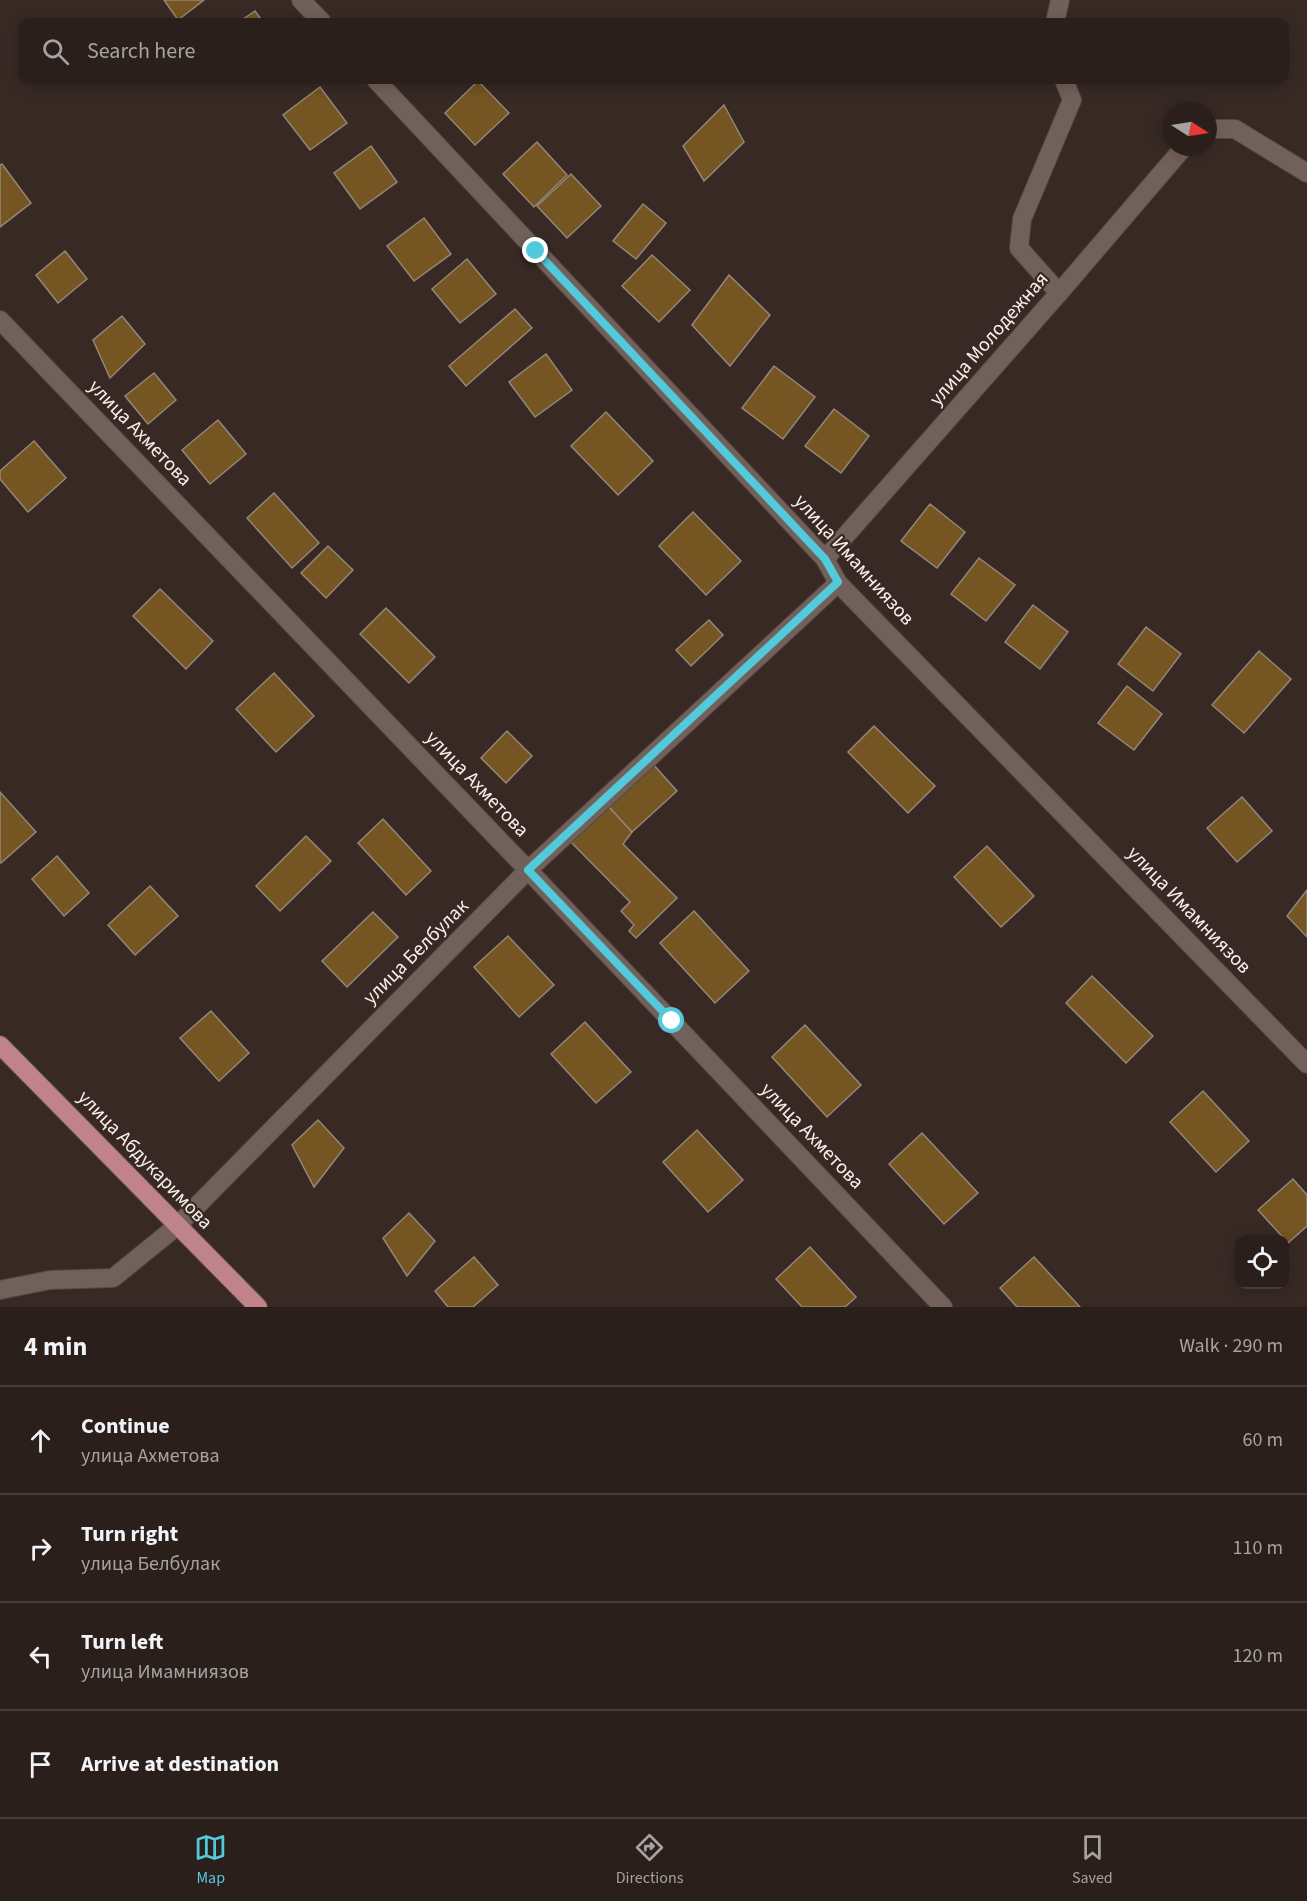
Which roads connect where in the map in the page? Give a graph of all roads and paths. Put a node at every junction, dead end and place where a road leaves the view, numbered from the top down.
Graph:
1 (301, 0) edge
2 (1060, 0) edge
3 (318, 18) edge
4 (1056, 18) edge
5 (380, 84) edge
6 (1066, 84) edge
7 (1217, 129) edge
8 (1176, 156) edge
9 (1307, 174) edge
10 (1059, 293) junction
11 (0, 320) edge
12 (825, 559) junction
13 (838, 582) junction
14 (528, 870) junction
15 (0, 1045) edge
16 (1307, 1064) edge
17 (177, 1226) junction
18 (0, 1290) edge
19 (258, 1307) edge
20 (944, 1307) edge

1 - 3 street
2 - 4 street
5 - 12 street, улица Имамниязов
6 - 10 street
7 - 9 street
8 - 10 street, улица Молодежная
10 - 12 street, улица Молодежная
11 - 14 street, улица Ахметова
12 - 13 street, улица Имамниязов
13 - 14 street, улица Белбулак
13 - 16 street, улица Имамниязов
14 - 17 street, улица Белбулак
14 - 20 street, улица Ахметова
15 - 17 main road, улица Абдукаримова
17 - 18 street, улица Белбулак
17 - 19 main road, улица Абдукаримова

